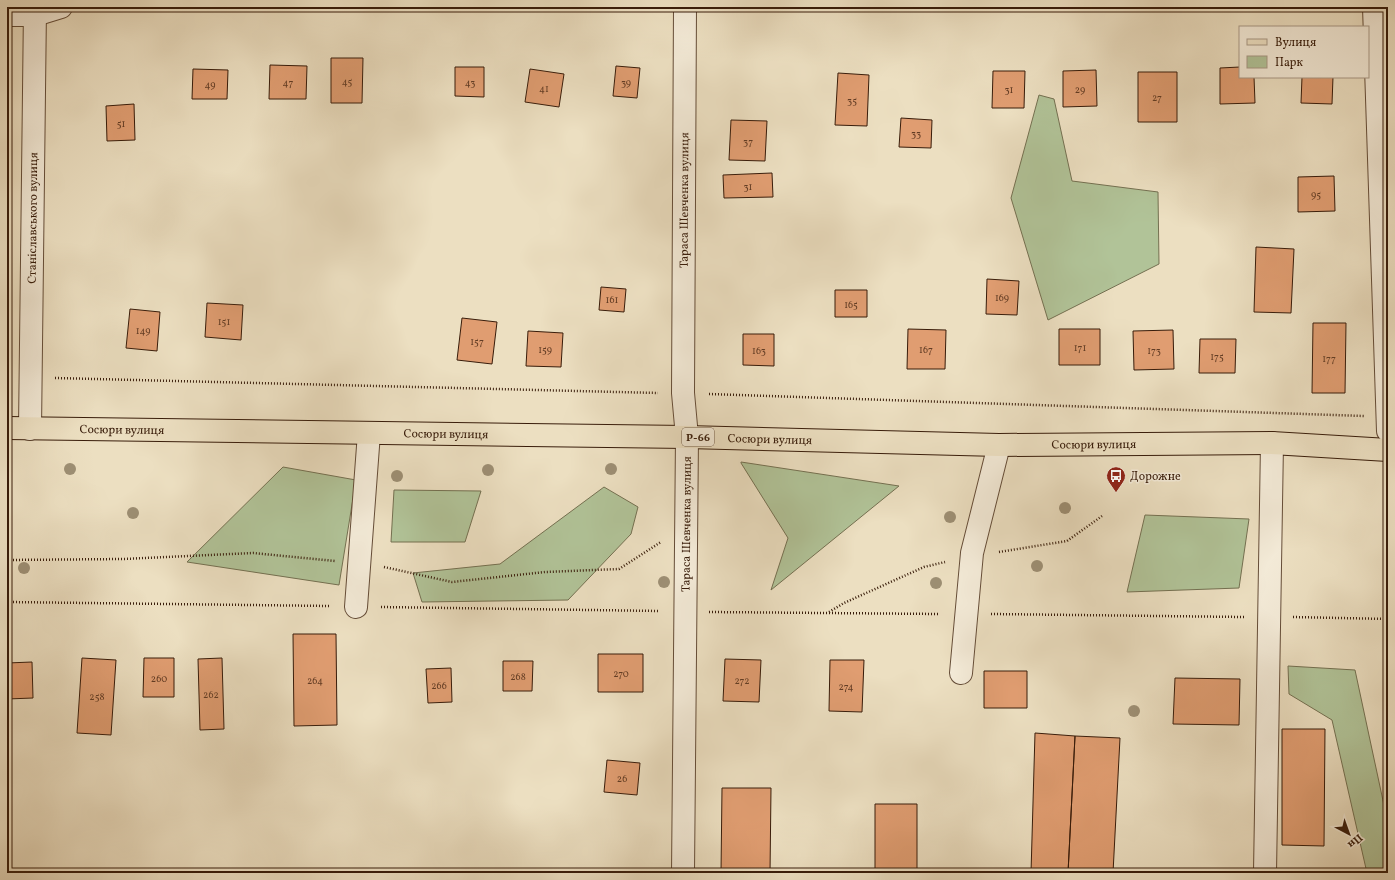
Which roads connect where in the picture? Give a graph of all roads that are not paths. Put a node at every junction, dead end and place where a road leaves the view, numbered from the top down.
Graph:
1 (61, 7) edge
2 (685, 7) edge
3 (1374, 7) edge
4 (35, 11) edge
5 (7, 14) edge
6 (7, 428) edge
7 (30, 429) junction
8 (1388, 431) edge
9 (369, 433) junction
10 (687, 437) junction
11 (1272, 443) junction
12 (999, 445) junction
13 (1388, 450) edge
14 (356, 606) dead end
15 (961, 673) dead end
16 (683, 873) edge
17 (1265, 873) edge

1 - 4 street
2 - 10 street, Тараса Шевченка вулиця
3 - 8 street
4 - 5 street
4 - 7 street, Станіславського вулиця
6 - 7 main road, Сосюри вулиця / Р-66
7 - 9 main road, Сосюри вулиця / Р-66
9 - 10 main road, Сосюри вулиця / Р-66
9 - 14 street
10 - 12 main road, Сосюри вулиця / Р-66
10 - 16 street, Тараса Шевченка вулиця
11 - 12 main road, Сосюри вулиця / Р-66
11 - 13 main road, Сосюри вулиця / Р-66
11 - 17 street
12 - 15 street

